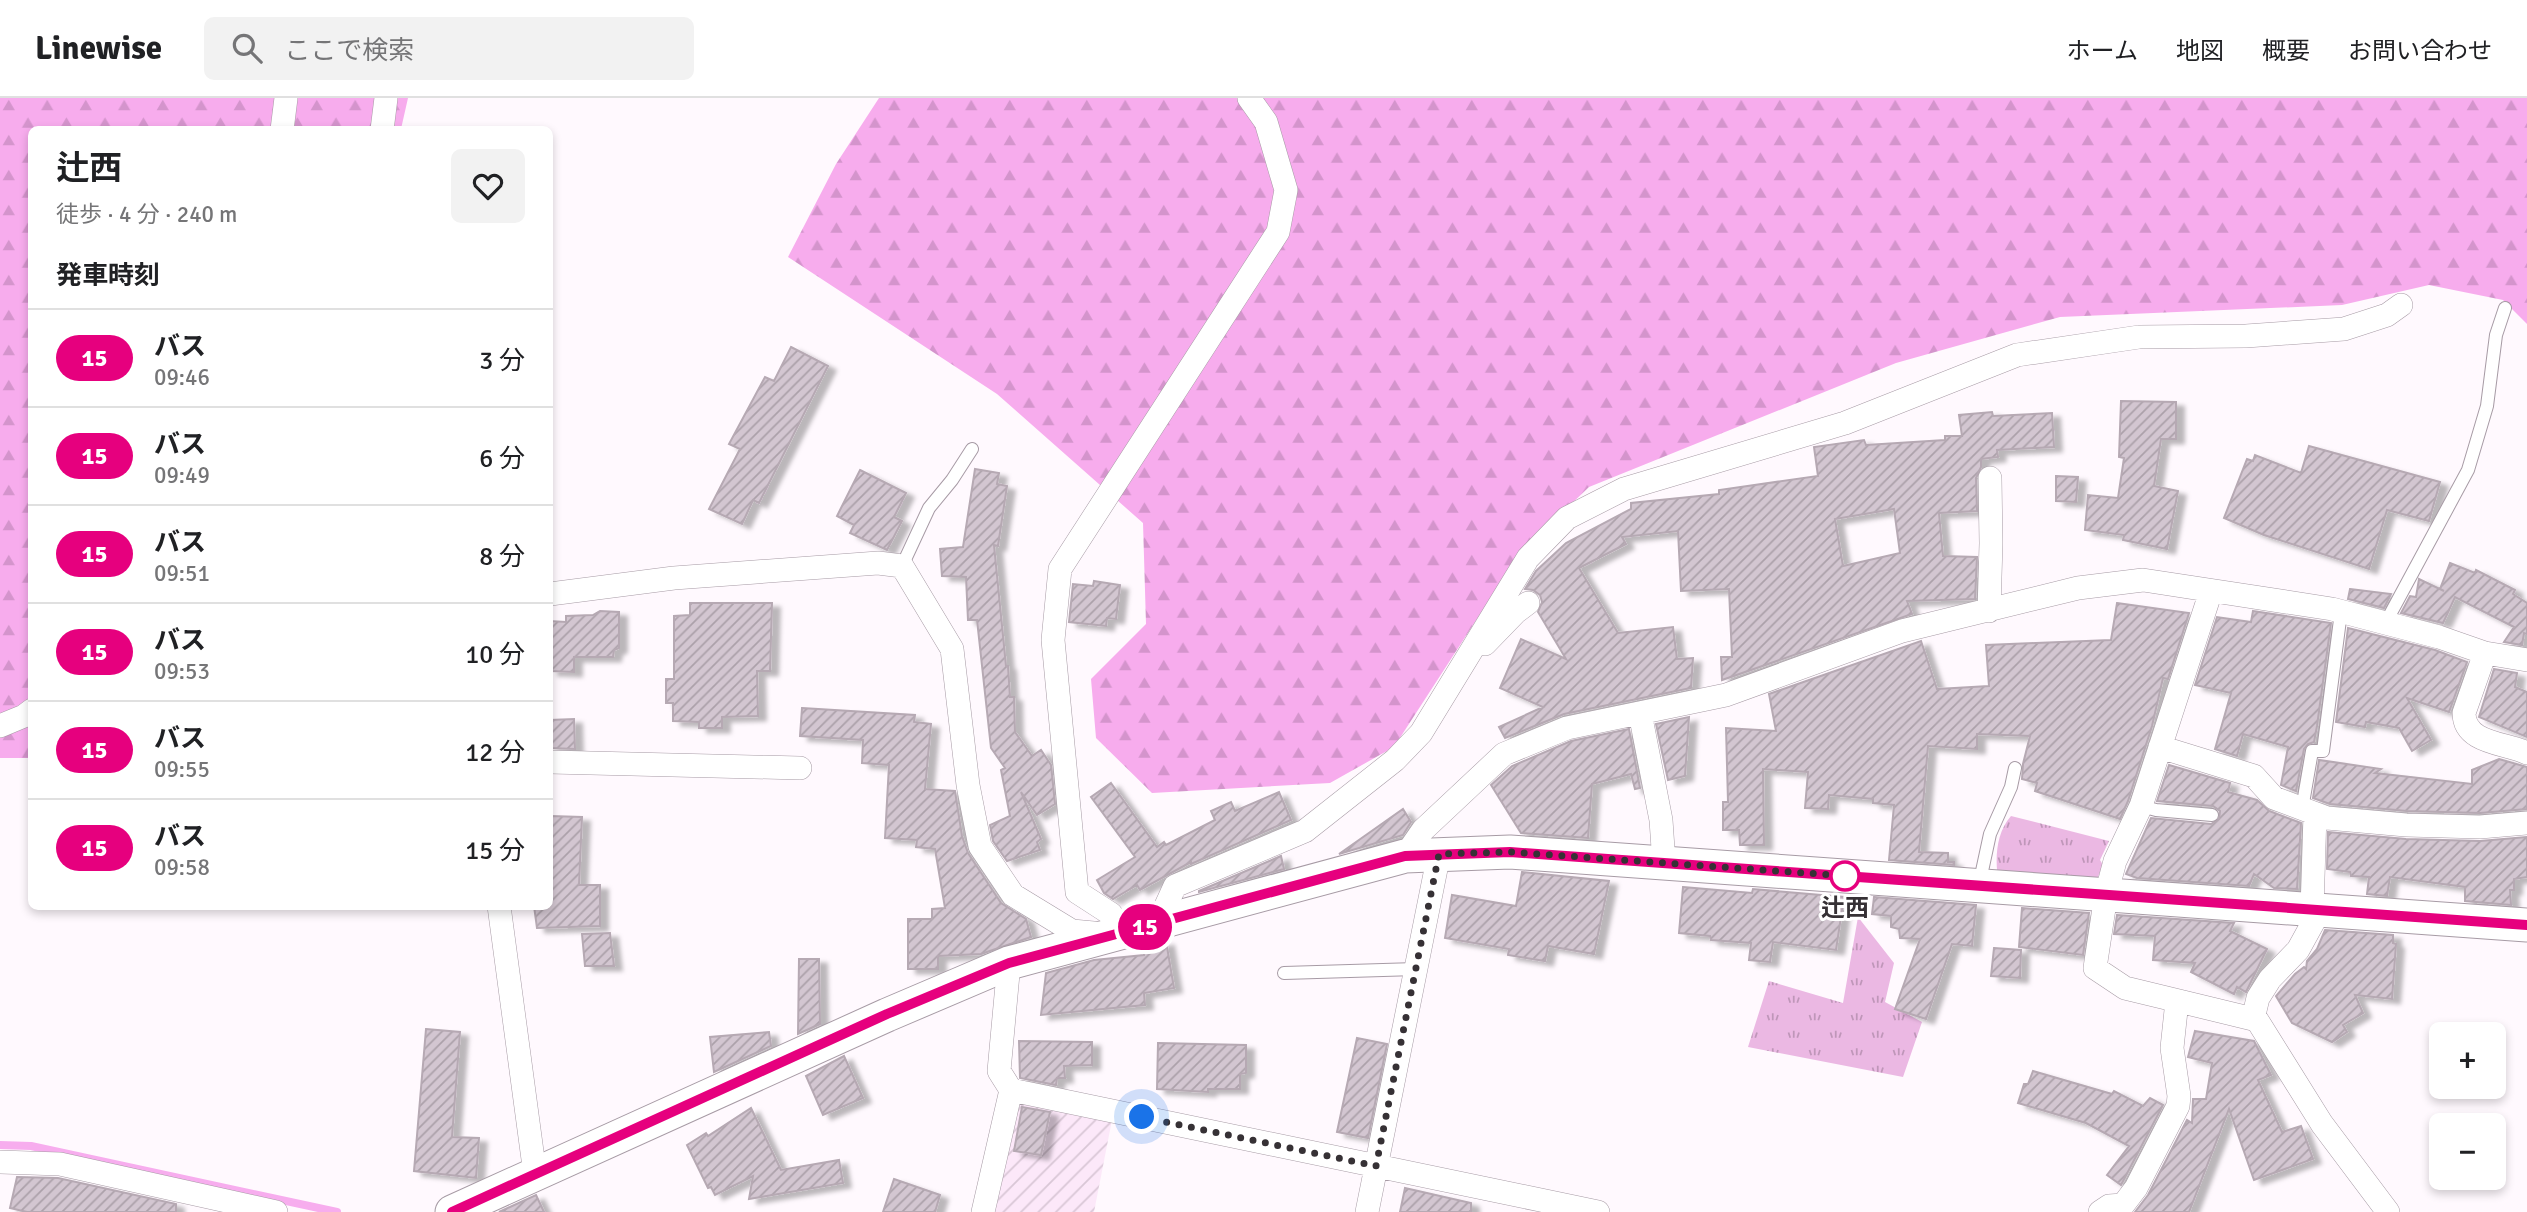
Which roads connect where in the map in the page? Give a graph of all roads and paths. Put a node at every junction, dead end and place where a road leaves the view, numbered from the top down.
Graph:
1 (286, 98) edge
2 (386, 98) edge
3 (1249, 98) edge
4 (282, 126) edge
5 (382, 126) edge
6 (2401, 305) dead end
7 (2505, 308) dead end
8 (972, 449) dead end
9 (1990, 478) dead end
10 (902, 566) junction
11 (2211, 591) junction
12 (553, 594) edge
13 (1528, 603) dead end
14 (1989, 611) junction
15 (2341, 612) junction
16 (2386, 622) junction
17 (2484, 653) junction
18 (1465, 658) junction
19 (2527, 660) edge
20 (28, 712) edge
21 (1640, 713) junction
22 (0, 726) edge
23 (2160, 747) junction
24 (2527, 753) edge
25 (553, 762) edge
26 (800, 768) dead end
27 (2015, 768) dead end
28 (2141, 806) junction
29 (2309, 811) junction
30 (2213, 815) dead end
31 (2527, 823) edge
32 (1439, 854) junction
33 (1405, 856) junction
34 (1664, 863) junction
35 (1979, 885) junction
36 (2106, 895) junction
37 (500, 910) edge
38 (2316, 910) junction
39 (1158, 923) junction
40 (2527, 925) edge
41 (1115, 935) junction
42 (1009, 963) junction
43 (1416, 970) junction
44 (1284, 973) dead end
45 (2177, 1001) junction
46 (2253, 1020) junction
47 (1012, 1090) junction
48 (0, 1162) edge
49 (1376, 1166) junction
50 (535, 1174) junction
51 (276, 1212) edge
52 (452, 1212) edge
53 (983, 1212) edge
54 (1367, 1212) edge
55 (1598, 1212) edge
56 (2100, 1212) edge
57 (2388, 1212) edge

1 - 4 street
2 - 5 street
3 - 41 street
6 - 18 street
7 - 16 lane
8 - 10 lane
9 - 14 street
10 - 12 street
10 - 41 street
11 - 14 street
11 - 15 street
11 - 23 street
13 - 18 street
14 - 21 street
15 - 16 street
15 - 29 lane
16 - 17 street
17 - 19 street
17 - 24 street
18 - 39 street
20 - 22 street
21 - 33 street
21 - 34 street
23 - 28 street
23 - 29 street
25 - 26 street
27 - 35 lane
28 - 30 lane
28 - 36 street
29 - 31 street
29 - 38 street
32 - 33 main road
32 - 34 main road
32 - 43 street
33 - 39 main road
34 - 35 main road
35 - 36 main road
36 - 38 main road
36 - 45 street
37 - 50 street
38 - 40 main road
38 - 46 street
39 - 41 main road
41 - 42 main road
42 - 47 street
42 - 50 main road
43 - 44 lane
43 - 49 street
45 - 46 street
45 - 56 street
46 - 57 street
47 - 49 street
47 - 53 street
48 - 51 street
49 - 54 street
49 - 55 street
50 - 52 main road

